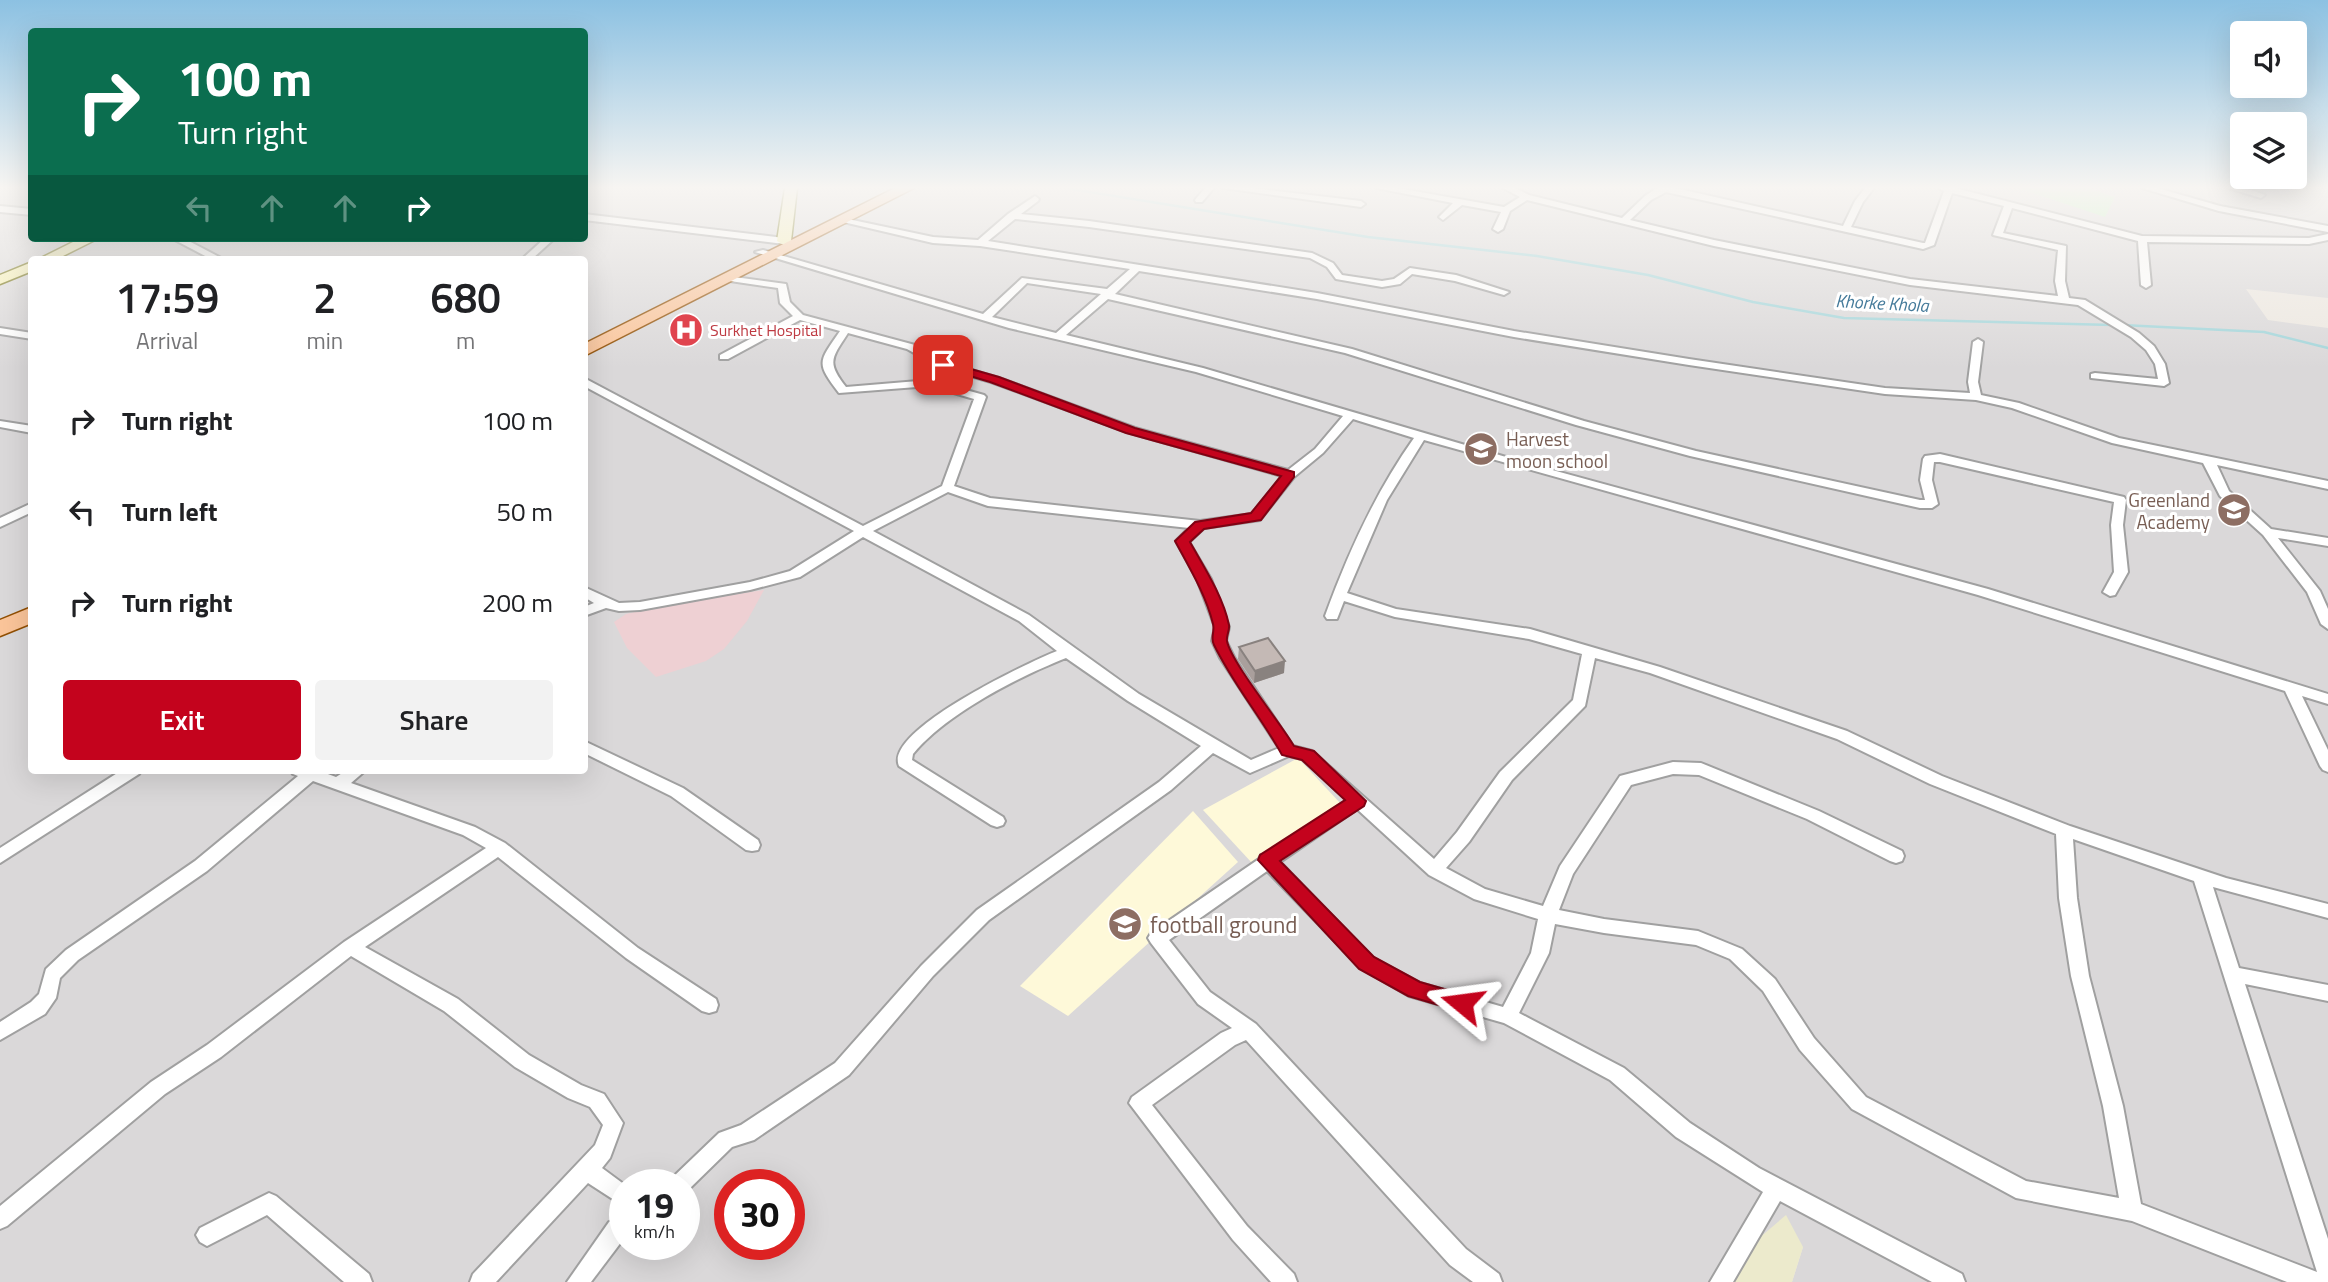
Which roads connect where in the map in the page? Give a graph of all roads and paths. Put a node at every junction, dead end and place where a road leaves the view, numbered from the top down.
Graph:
1 (70, 248) edge
2 (775, 248) edge
3 (778, 248) edge
4 (1010, 248) edge
5 (1255, 248) edge
6 (1738, 248) edge
7 (2062, 248) edge
8 (2143, 248) edge
9 (766, 254) junction
10 (53, 256) edge
11 (28, 268) edge
12 (1137, 268) junction
13 (730, 278) junction
14 (0, 280) edge
15 (1368, 281) junction
16 (2146, 285) dead end
17 (1504, 292) dead end
18 (1110, 295) junction
19 (2064, 299) junction
20 (1353, 303) junction
21 (799, 317) junction
22 (986, 317) junction
23 (846, 329) junction
24 (0, 331) edge
25 (28, 335) edge
26 (1059, 336) junction
27 (588, 339) edge
28 (1978, 342) dead end
29 (588, 349) edge
30 (724, 357) dead end
31 (2095, 376) dead end
32 (588, 383) edge
33 (1976, 397) junction
34 (1350, 416) junction
35 (0, 424) edge
36 (28, 429) edge
37 (1421, 436) junction
38 (2209, 462) junction
39 (1290, 474) junction
40 (2328, 485) edge
41 (947, 488) junction
42 (28, 509) edge
43 (0, 523) edge
44 (1200, 525) junction
45 (863, 531) junction
46 (2267, 533) junction
47 (2328, 542) edge
48 (2110, 592) dead end
49 (588, 594) edge
50 (1339, 595) junction
51 (605, 603) junction
52 (588, 610) edge
53 (28, 616) edge
54 (1332, 616) dead end
55 (2328, 624) edge
56 (0, 629) edge
57 (28, 631) edge
58 (0, 644) edge
59 (1067, 652) junction
60 (1589, 652) junction
61 (2291, 688) junction
62 (2328, 699) edge
63 (1211, 746) junction
64 (588, 748) edge
65 (1288, 750) junction
66 (2328, 766) edge
67 (128, 774) edge
68 (302, 774) edge
69 (310, 774) edge
70 (352, 774) edge
71 (338, 784) junction
72 (1357, 801) junction
73 (997, 821) dead end
74 (2064, 830) junction
75 (752, 845) dead end
76 (499, 848) junction
77 (0, 856) edge
78 (1896, 856) dead end
79 (1267, 860) junction
80 (1435, 870) junction
81 (2201, 877) junction
82 (2328, 911) edge
83 (1548, 915) junction
84 (350, 947) junction
85 (2232, 974) junction
86 (2328, 993) edge
87 (709, 1004) dead end
88 (1508, 1016) junction
89 (1249, 1030) junction
90 (0, 1032) edge
91 (696, 1169) edge
92 (587, 1170) junction
93 (609, 1186) edge
94 (1777, 1187) junction
95 (2132, 1211) junction
96 (0, 1219) edge
97 (207, 1235) dead end
98 (609, 1239) edge
99 (2328, 1272) edge
100 (360, 1282) edge
101 (481, 1282) edge
102 (578, 1282) edge
103 (1286, 1282) edge
104 (1491, 1282) edge
105 (1721, 1282) edge
106 (1954, 1282) edge
107 (2315, 1282) edge

1 - 10 main road
2 - 9 main road
3 - 9 main road
4 - 12 street
5 - 15 street
6 - 19 street
7 - 19 street
8 - 16 street
9 - 13 main road
9 - 22 street
9 - 27 main road
11 - 14 main road
12 - 18 street
12 - 20 street
13 - 21 street
13 - 29 main road
15 - 17 street
15 - 20 street
18 - 22 street
18 - 26 street
18 - 48 street
19 - 31 street
20 - 33 street
21 - 23 street
21 - 30 street
22 - 26 street
23 - 39 street
23 - 41 street
24 - 25 street
26 - 34 street
28 - 33 street
32 - 45 street
33 - 38 street
34 - 37 street
34 - 39 street
35 - 36 street
37 - 50 street
37 - 61 street
38 - 40 street
38 - 46 street
39 - 44 street
41 - 44 street
41 - 45 street
42 - 43 street
44 - 65 street
45 - 51 street
45 - 59 street
46 - 47 street
46 - 55 street
49 - 51 street
50 - 54 street
50 - 60 street
51 - 52 street
53 - 56 main road
57 - 58 main road
59 - 63 street
59 - 73 street
60 - 74 street
60 - 80 street
61 - 62 street
61 - 66 street
63 - 65 street
63 - 91 street
64 - 75 street
65 - 72 street
67 - 77 street
68 - 90 street
69 - 71 street
70 - 71 street
71 - 76 street
72 - 79 street
72 - 80 street
74 - 81 street
74 - 95 street
76 - 84 street
76 - 87 street
78 - 83 street
79 - 88 street
79 - 89 street
80 - 83 street
81 - 82 street
81 - 85 street
83 - 88 street
83 - 95 street
84 - 92 street
84 - 96 street
85 - 86 street
85 - 99 street
88 - 94 street
89 - 103 street
89 - 104 street
92 - 93 street
92 - 101 street
94 - 105 street
94 - 106 street
95 - 107 street
97 - 100 street
98 - 102 street

